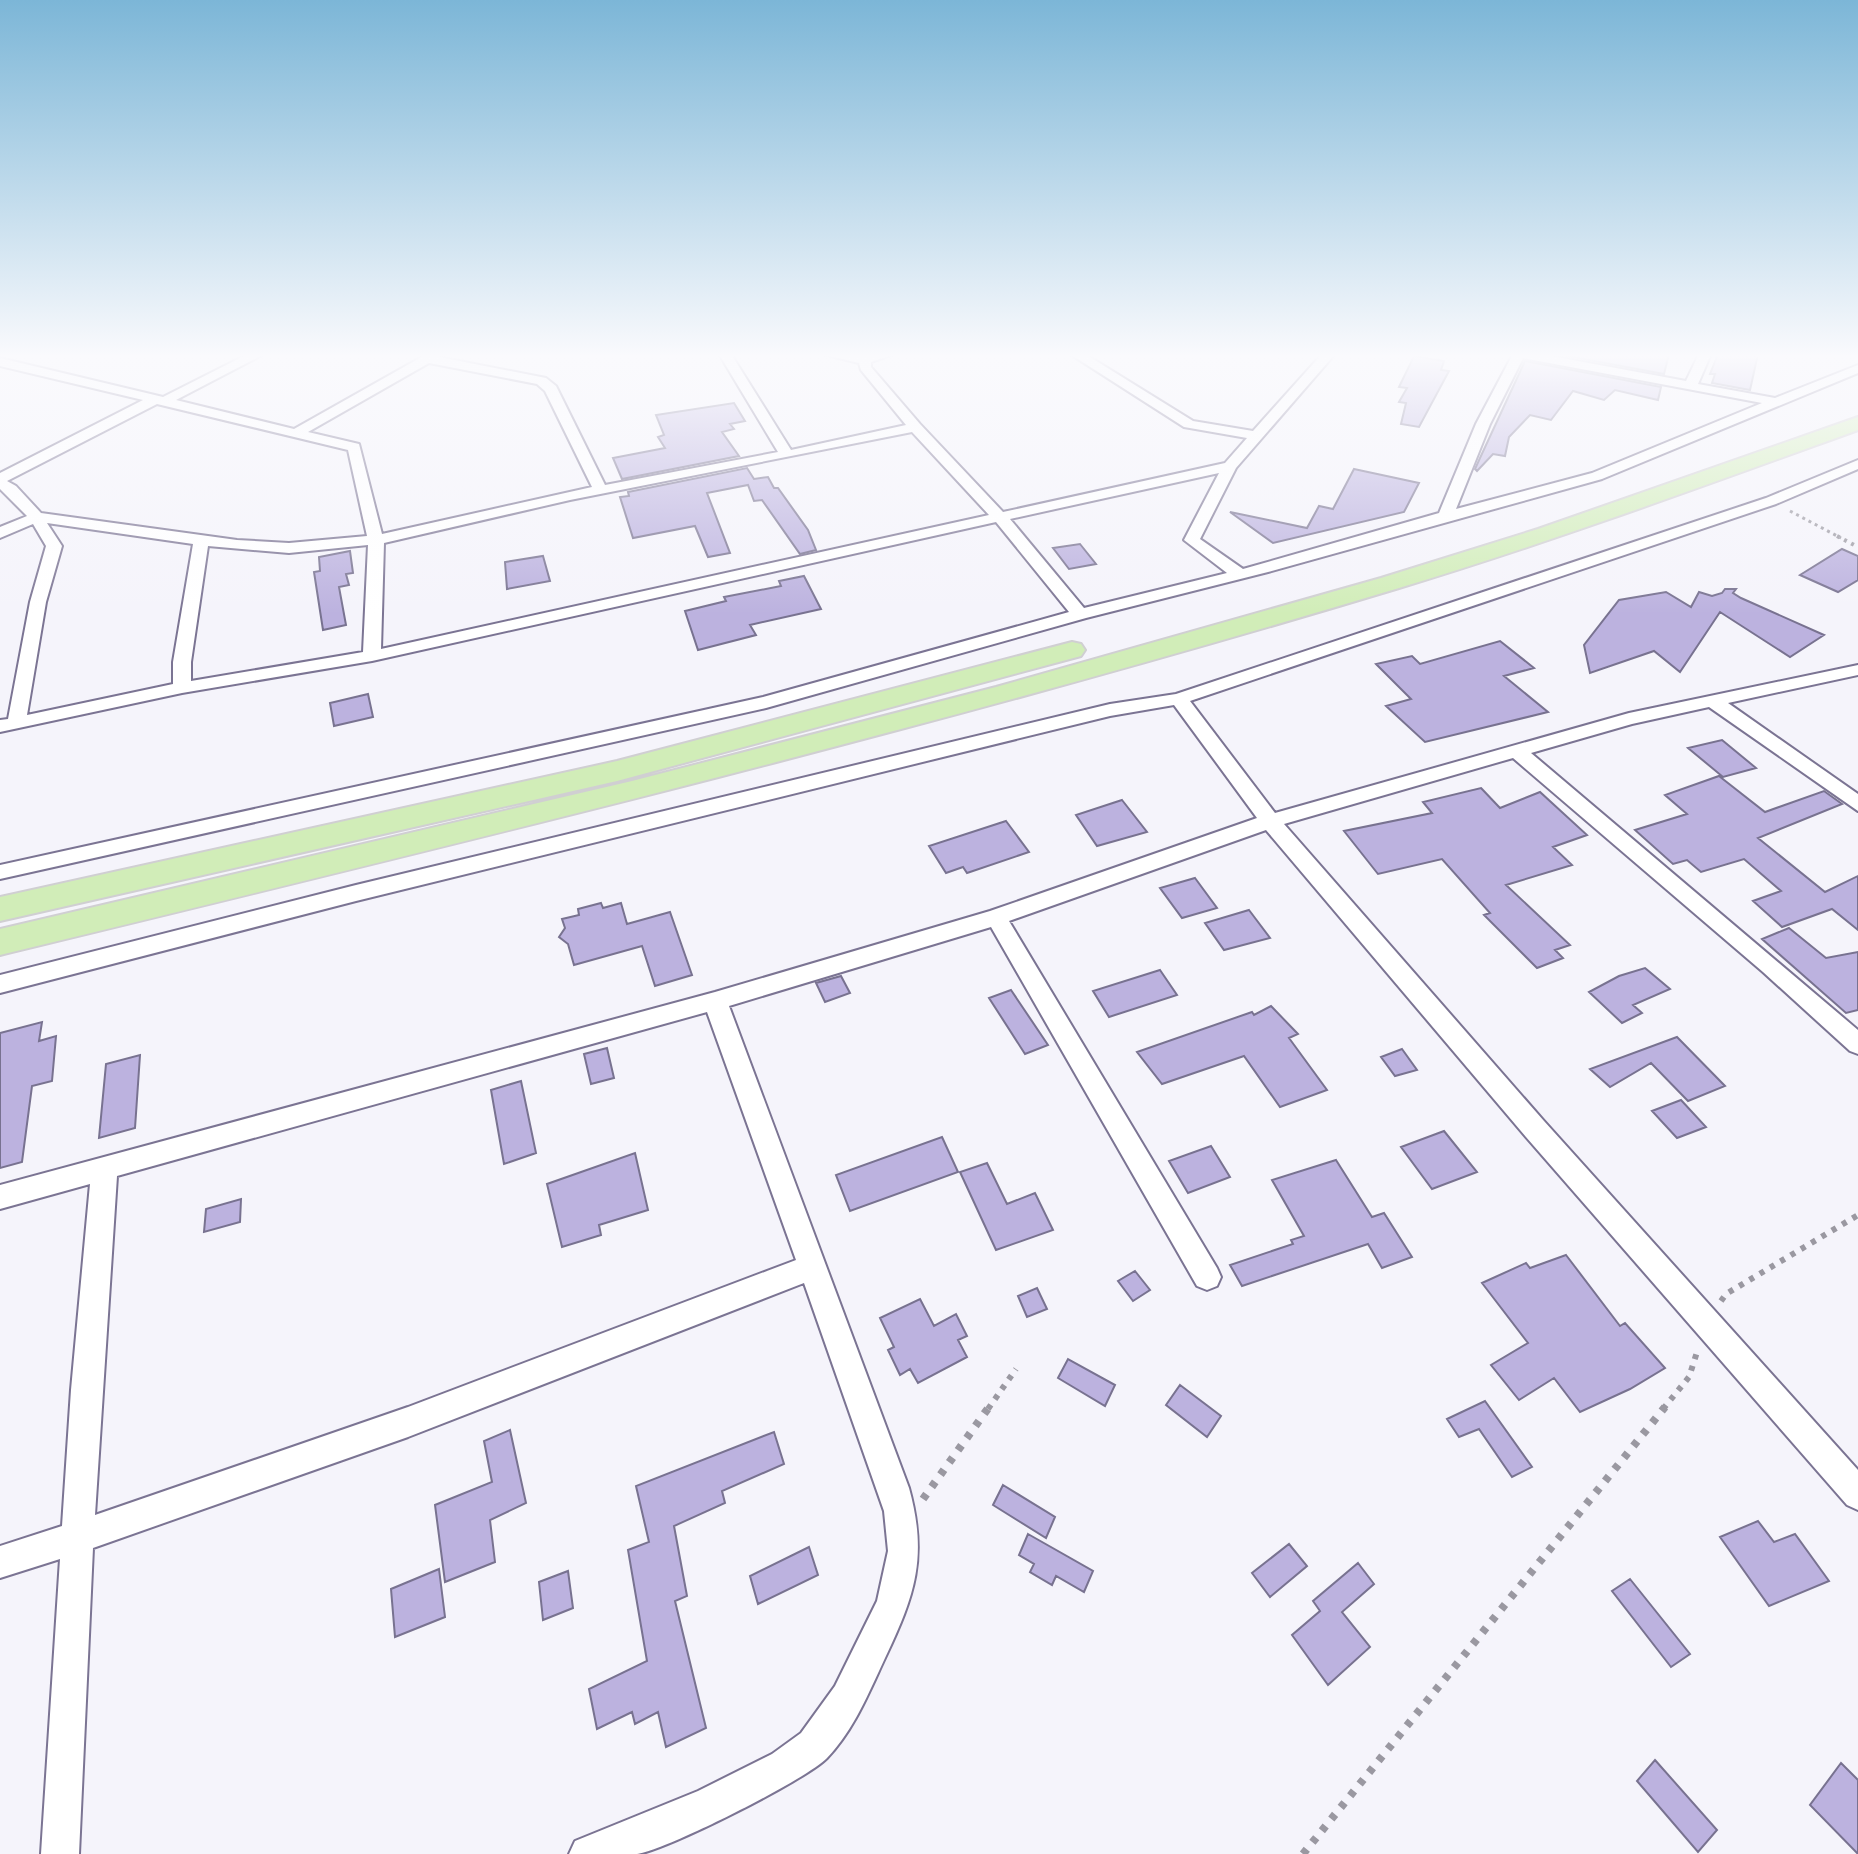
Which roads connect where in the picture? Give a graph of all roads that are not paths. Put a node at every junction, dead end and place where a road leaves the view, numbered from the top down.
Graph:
1 (80, 441) edge
2 (327, 441) edge
3 (576, 441) edge
4 (778, 441) edge
5 (853, 441) edge
6 (928, 441) edge
7 (1252, 441) edge
8 (1476, 441) edge
9 (1683, 441) edge
10 (1753, 441) edge
11 (1808, 441) edge
12 (787, 455) junction
13 (1858, 464) edge
14 (1230, 466) junction
15 (0, 481) edge
16 (600, 489) junction
17 (999, 516) junction
18 (1445, 516) junction
19 (36, 517) junction
20 (0, 533) edge
21 (376, 540) junction
22 (201, 542) junction
23 (1238, 573) junction
24 (1080, 614) junction
25 (955, 648) junction
26 (372, 656) junction
27 (1858, 670) edge
28 (975, 676) junction
29 (182, 688) junction
30 (1179, 699) junction
31 (1712, 701) junction
32 (8, 724) edge
33 (1518, 752) junction
34 (1858, 804) edge
35 (1270, 821) junction
36 (0, 872) edge
37 (0, 909) edge
38 (996, 917) junction
39 (0, 942) edge
40 (0, 984) edge
41 (715, 1001) junction
42 (1858, 1044) edge
43 (105, 1168) junction
44 (0, 1197) edge
45 (810, 1267) junction
46 (1207, 1277) dead end
47 (1858, 1494) edge
48 (77, 1539) junction
49 (0, 1562) edge
50 (60, 1854) edge
51 (588, 1854) edge

1 - 15 street
2 - 21 street
3 - 16 street
4 - 12 street
5 - 12 street
6 - 17 street
7 - 14 street
8 - 18 street
9 - 18 street
10 - 28 main road
11 - 39 main road
12 - 16 street
13 - 30 street
14 - 17 street
14 - 23 street
15 - 19 street
16 - 21 street
17 - 24 street
17 - 26 street
18 - 23 street
19 - 20 street
19 - 22 street
19 - 32 street
21 - 22 street
21 - 26 street
22 - 29 street
23 - 24 street
24 - 25 street
25 - 28 street
25 - 36 street
26 - 29 street
27 - 31 street
28 - 37 main road
29 - 32 street
30 - 35 street
30 - 40 street
31 - 33 street
31 - 34 street
33 - 35 street
33 - 42 street
35 - 38 street
35 - 47 street
38 - 41 street
38 - 46 street
41 - 43 street
41 - 45 street
43 - 44 street
43 - 48 street
45 - 48 street
45 - 51 street
48 - 49 street
48 - 50 street

